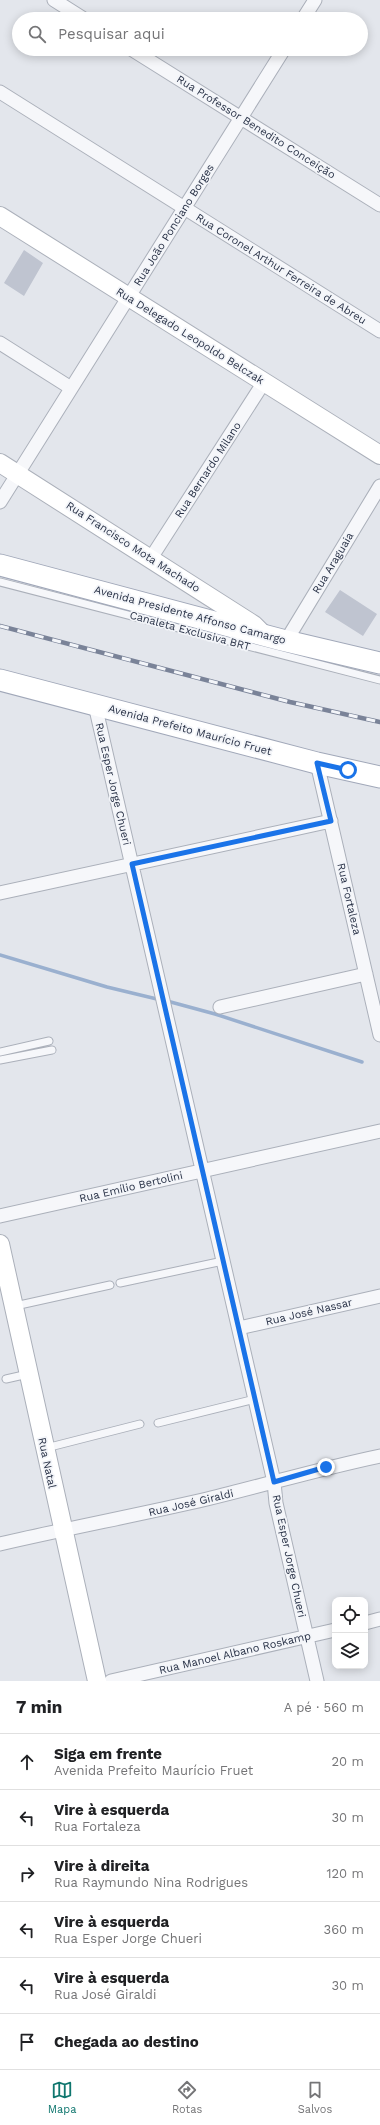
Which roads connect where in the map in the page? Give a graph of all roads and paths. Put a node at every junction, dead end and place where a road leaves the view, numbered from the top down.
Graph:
1 (54, 0) edge
2 (315, 0) edge
3 (73, 12) edge
4 (307, 12) edge
5 (142, 56) edge
6 (280, 56) edge
7 (0, 92) edge
8 (241, 118) junction
9 (380, 205) edge
10 (184, 208) junction
11 (0, 216) edge
12 (129, 297) junction
13 (380, 331) edge
14 (0, 343) edge
15 (264, 382) junction
16 (71, 388) junction
17 (380, 455) edge
18 (0, 463) edge
19 (18, 474) junction
20 (380, 486) edge
21 (0, 502) edge
22 (152, 558) junction
23 (0, 565) edge
24 (0, 582) edge
25 (263, 634) junction
26 (286, 641) junction
27 (380, 663) edge
28 (0, 680) edge
29 (380, 680) edge
30 (95, 705) junction
31 (317, 763) junction
32 (380, 777) edge
33 (331, 821) junction
34 (132, 864) junction
35 (0, 893) edge
36 (366, 974) junction
37 (220, 1007) dead end
38 (380, 1035) edge
39 (49, 1041) dead end
40 (52, 1050) dead end
41 (0, 1052) edge
42 (0, 1060) edge
43 (380, 1132) edge
44 (202, 1171) junction
45 (0, 1216) edge
46 (0, 1244) edge
47 (223, 1261) junction
48 (120, 1283) dead end
49 (110, 1285) dead end
50 (380, 1296) edge
51 (13, 1306) junction
52 (239, 1328) junction
53 (28, 1374) junction
54 (6, 1379) dead end
55 (255, 1399) junction
56 (158, 1423) dead end
57 (140, 1424) dead end
58 (44, 1448) junction
59 (380, 1456) edge
60 (274, 1482) junction
61 (62, 1530) junction
62 (0, 1544) edge
63 (380, 1619) edge
64 (368, 1622) edge
65 (332, 1631) edge
66 (306, 1636) junction
67 (97, 1681) edge
68 (111, 1681) edge
69 (317, 1681) edge

1 - 3 street
2 - 4 street
5 - 8 street, Rua Professor Benedito Conceição
6 - 8 street, Rua João Ponciano Borges
7 - 10 street, Rua Coronel Arthur Ferreira de Abreu
8 - 9 street, Rua Professor Benedito Conceição
8 - 10 street, Rua João Ponciano Borges
10 - 12 street, Rua João Ponciano Borges
10 - 13 street, Rua Coronel Arthur Ferreira de Abreu
11 - 12 street, Rua Delegado Leopoldo Belczak
12 - 15 street, Rua Delegado Leopoldo Belczak
12 - 16 street, Rua João Ponciano Borges
14 - 16 street
15 - 17 street, Rua Delegado Leopoldo Belczak
15 - 22 street, Rua Bernardo Milano
16 - 19 street, Rua João Ponciano Borges
18 - 19 street, Rua Francisco Mota Machado
19 - 21 street, Rua João Ponciano Borges
19 - 22 street, Rua Francisco Mota Machado
20 - 26 street, Rua Araguaia
22 - 25 street, Rua Francisco Mota Machado
23 - 25 main road, Avenida Presidente Affonso Camargo
24 - 29 lane, Canaleta Exclusiva BRT
25 - 26 main road, Avenida Presidente Affonso Camargo
26 - 27 main road, Avenida Presidente Affonso Camargo
28 - 30 main road, Avenida Prefeito Maurício Fruet
30 - 31 main road, Avenida Prefeito Maurício Fruet
30 - 34 street, Rua Esper Jorge Chueri
31 - 32 main road, Avenida Prefeito Maurício Fruet
31 - 33 street, Rua Fortaleza
33 - 34 street
33 - 36 street, Rua Fortaleza
34 - 35 street
34 - 44 street, Rua Esper Jorge Chueri
36 - 37 street
36 - 38 street, Rua Fortaleza
39 - 41 lane
40 - 42 lane
43 - 44 street, Rua Emílio Bertolini
44 - 45 street, Rua Emílio Bertolini
44 - 47 street, Rua Esper Jorge Chueri
46 - 51 street, Rua Natal
47 - 48 lane
47 - 52 street, Rua Esper Jorge Chueri
49 - 51 lane
50 - 52 street, Rua José Nassar
51 - 53 street, Rua Natal
52 - 55 street, Rua Esper Jorge Chueri
53 - 54 lane
53 - 58 street, Rua Natal
55 - 56 lane
55 - 60 street, Rua Esper Jorge Chueri
57 - 58 lane
58 - 61 street, Rua Natal
59 - 60 street, Rua José Giraldi
60 - 61 street, Rua José Giraldi
60 - 66 street, Rua Esper Jorge Chueri
61 - 62 street, Rua José Giraldi
61 - 67 street, Rua Natal
63 - 64 street
65 - 66 street, Rua Manoel Albano Roskamp
66 - 68 street, Rua Manoel Albano Roskamp
66 - 69 street, Rua Esper Jorge Chueri

